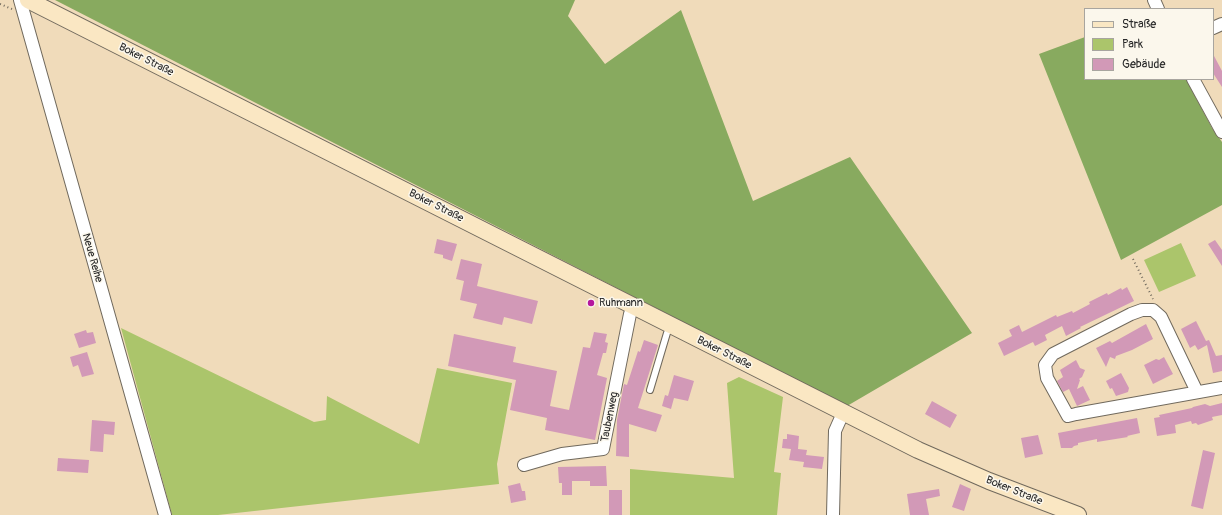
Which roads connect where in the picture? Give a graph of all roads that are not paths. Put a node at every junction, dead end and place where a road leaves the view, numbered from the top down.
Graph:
1 (20, 0) edge
2 (28, 0) edge
3 (1194, 80) edge
4 (1222, 132) edge
5 (633, 306) junction
6 (671, 325) junction
7 (1222, 388) edge
8 (650, 390) dead end
9 (1197, 392) junction
10 (843, 413) junction
11 (524, 465) dead end
12 (165, 515) edge
13 (833, 515) edge
14 (1078, 515) edge

1 - 12 street, Neue Reihe
2 - 5 main road, Boker Straße
3 - 4 street
5 - 6 main road, Boker Straße
5 - 11 street, Taubenweg
6 - 8 lane
6 - 10 main road, Boker Straße
7 - 9 street
9 - 9 street
10 - 13 street
10 - 14 main road, Boker Straße

